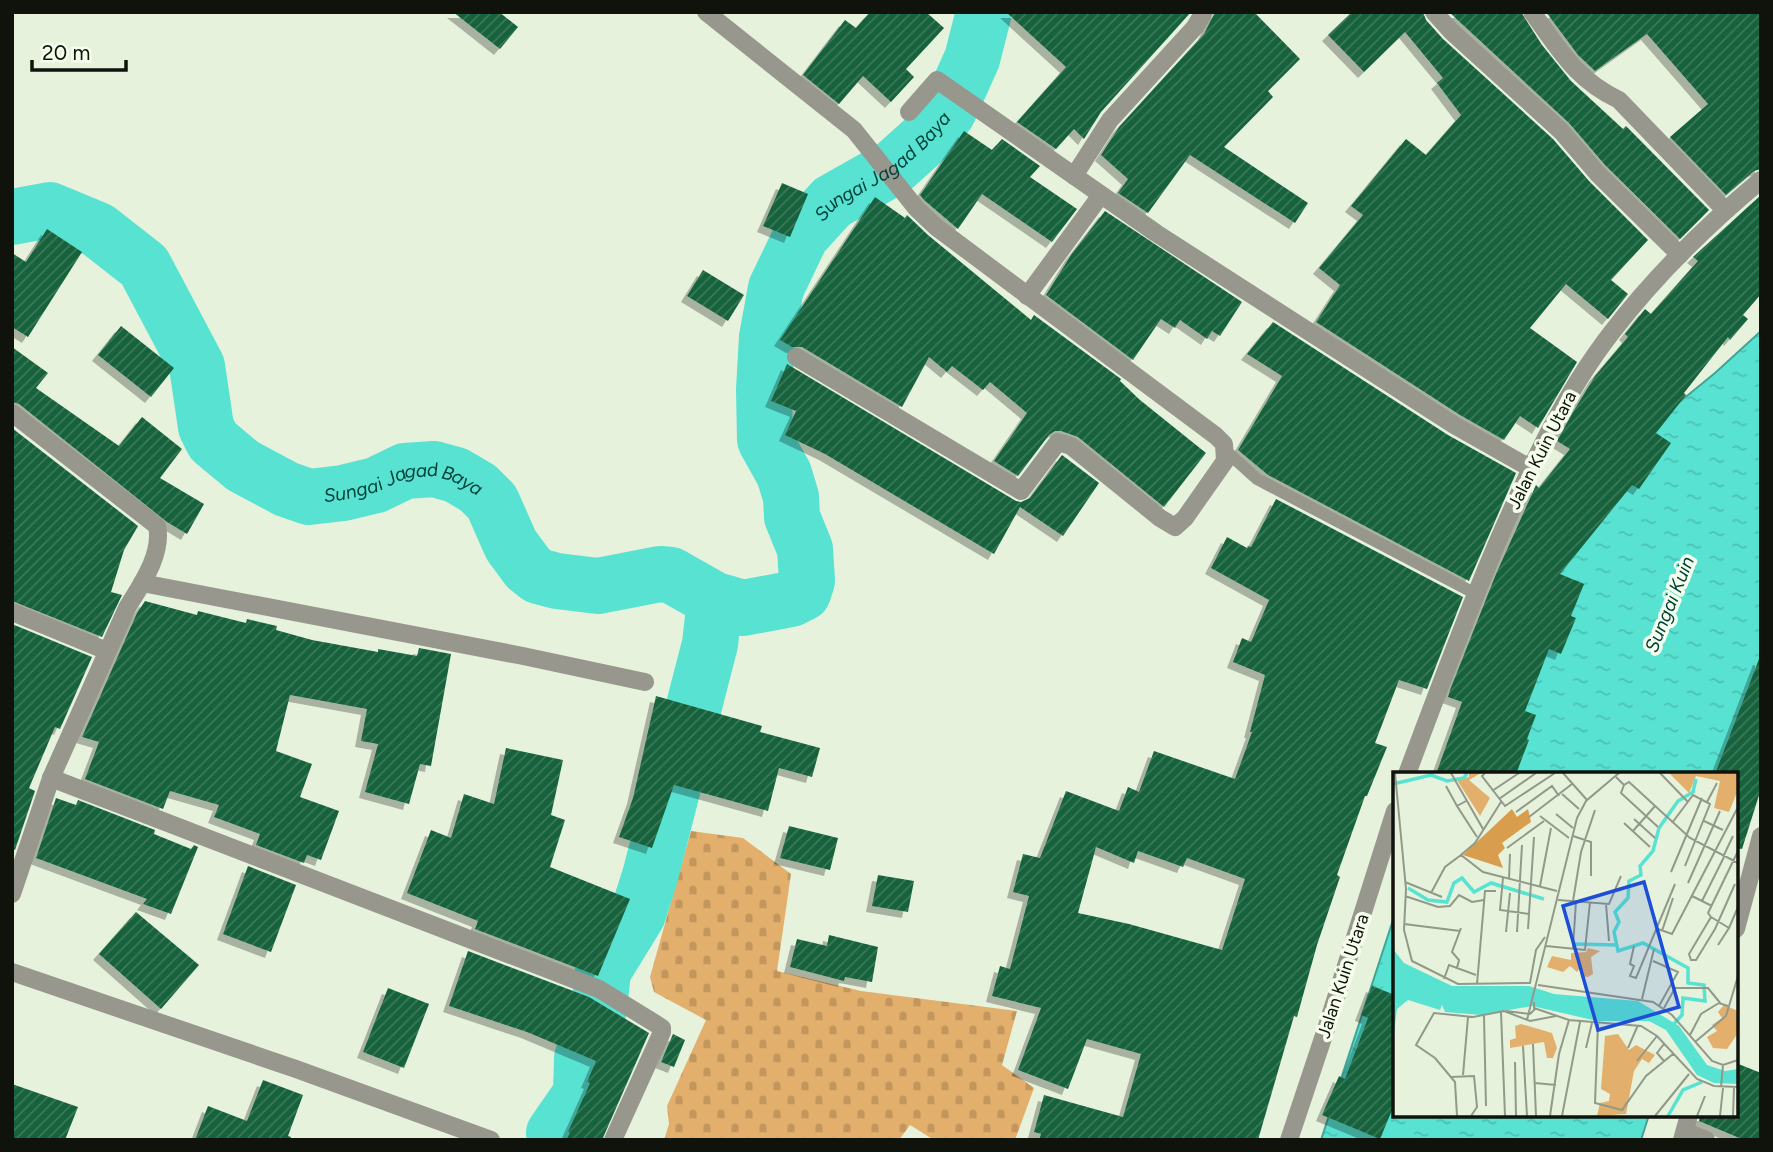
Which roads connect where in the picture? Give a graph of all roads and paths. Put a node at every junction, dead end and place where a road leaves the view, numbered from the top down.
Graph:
1 (706, 12) edge
2 (1204, 12) edge
3 (1434, 12) edge
4 (1532, 12) edge
5 (909, 112) dead end
6 (1074, 176) junction
7 (1761, 180) edge
8 (1101, 195) junction
9 (1725, 210) junction
10 (1680, 255) junction
11 (1027, 296) junction
12 (796, 358) dead end
13 (12, 413) edge
14 (1226, 451) junction
15 (1530, 468) junction
16 (142, 583) junction
17 (1476, 594) junction
18 (12, 612) edge
19 (107, 650) junction
20 (645, 682) dead end
21 (1408, 772) edge
22 (51, 778) junction
23 (1393, 817) edge
24 (1761, 836) edge
25 (12, 894) edge
26 (1738, 922) edge
27 (12, 972) edge
28 (1686, 1129) edge
29 (491, 1140) edge
30 (613, 1140) edge
31 (1289, 1140) edge
32 (1706, 1140) edge

1 - 11 street
2 - 6 street
3 - 10 street
4 - 9 street
5 - 6 street
6 - 8 street
7 - 9 street, Jalan Kuin Utara
8 - 11 street
8 - 15 street
9 - 10 street, Jalan Kuin Utara
10 - 15 street, Jalan Kuin Utara
11 - 14 street
12 - 14 street
13 - 16 street
14 - 17 lane
15 - 17 street, Jalan Kuin Utara
16 - 19 street
16 - 20 street
17 - 21 street, Jalan Kuin Utara
18 - 19 street
19 - 22 street
22 - 25 street
22 - 30 street
23 - 31 street, Jalan Kuin Utara
24 - 26 street
27 - 29 street
28 - 32 street

